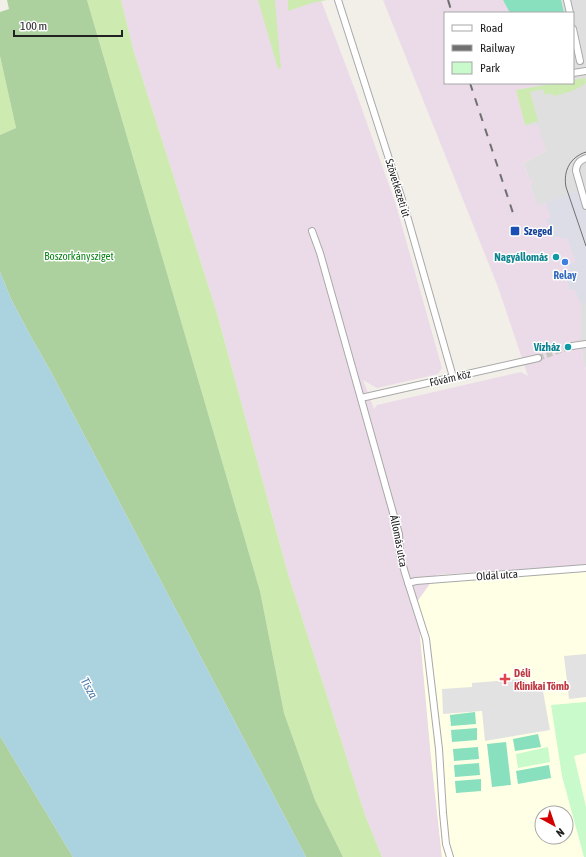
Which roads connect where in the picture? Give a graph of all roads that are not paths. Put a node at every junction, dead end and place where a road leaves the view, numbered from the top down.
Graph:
1 (338, 0) edge
2 (567, 0) edge
3 (570, 12) edge
4 (574, 34) edge
5 (580, 61) dead end
6 (586, 71) edge
7 (574, 73) edge
8 (586, 158) edge
9 (586, 206) edge
10 (312, 231) dead end
11 (586, 344) edge
12 (572, 346) tunnel mouth
13 (538, 358) tunnel mouth
14 (453, 377) junction
15 (362, 398) junction
16 (586, 568) edge
17 (408, 583) junction
18 (450, 857) edge

1 - 14 street, Szövetkezeti út
2 - 3 street
4 - 5 street
6 - 7 street
8 - 9 street
10 - 15 street, Állomás utca
11 - 12 street
13 - 14 street, Fővám köz
14 - 15 street, Fővám köz
15 - 17 street, Állomás utca
16 - 17 street, Oldal utca
17 - 18 street, Állomás utca

